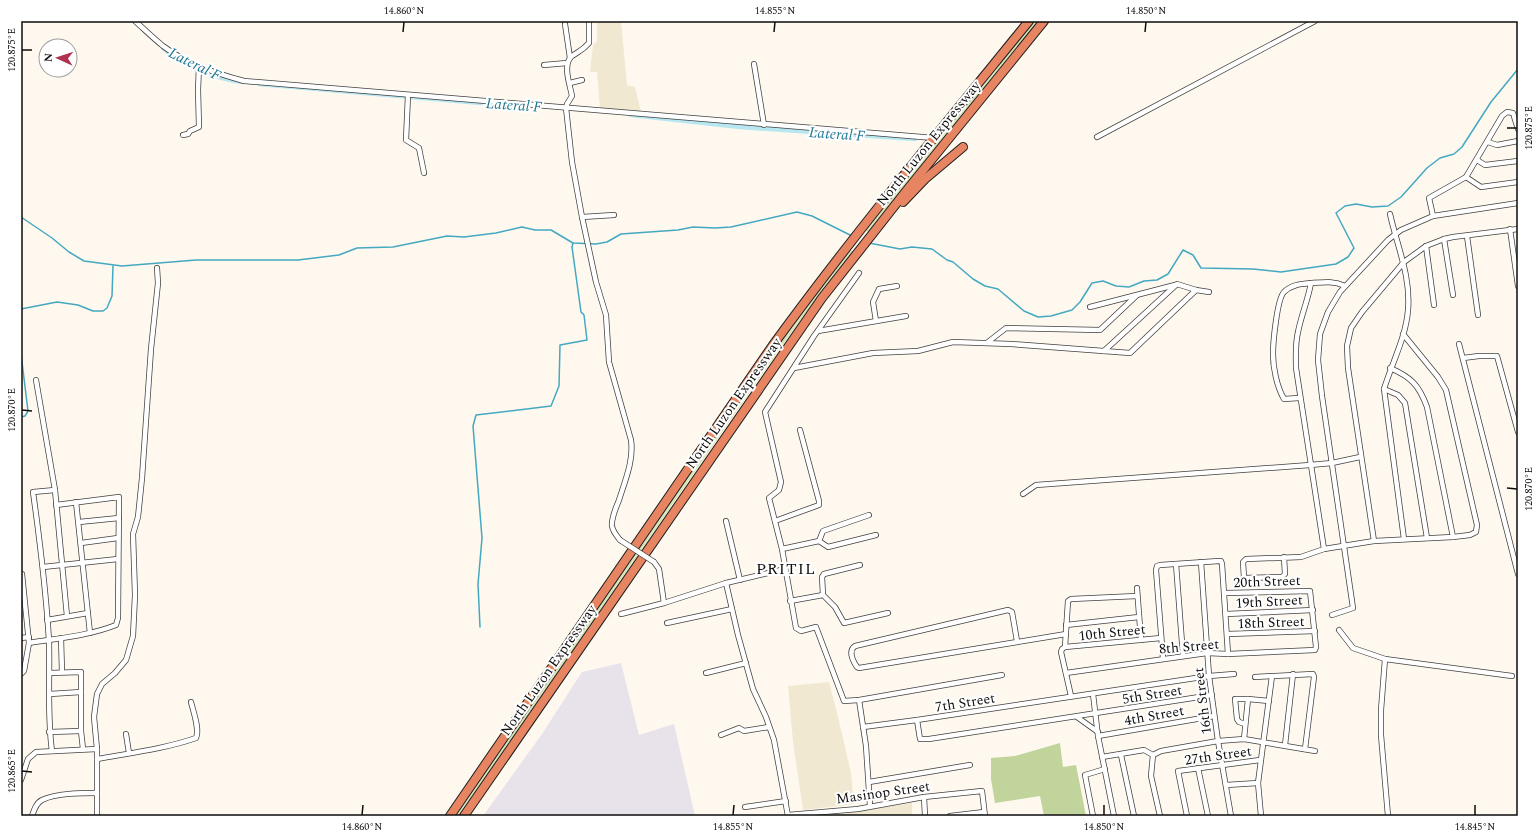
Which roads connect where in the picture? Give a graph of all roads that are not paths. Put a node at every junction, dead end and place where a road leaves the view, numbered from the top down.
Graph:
1 (135, 21) edge
2 (589, 21) edge
3 (1029, 21) edge
4 (1044, 21) edge
5 (1315, 21) edge
6 (565, 24) dead end
7 (570, 58) junction
8 (567, 63) junction
9 (544, 64) dead end
10 (754, 64) dead end
11 (199, 69) junction
12 (582, 80) dead end
13 (570, 84) junction
14 (407, 97) junction
15 (566, 109) junction
16 (764, 125) junction
17 (1518, 129) edge
18 (183, 135) dead end
19 (1097, 137) dead end
20 (934, 138) junction
21 (1518, 141) edge
22 (1488, 142) junction
23 (963, 147) dead end
24 (1477, 160) junction
25 (1518, 161) edge
26 (424, 173) dead end
27 (1466, 177) junction
28 (1518, 182) edge
29 (1518, 203) edge
30 (1390, 214) dead end
31 (614, 215) dead end
32 (1433, 216) junction
33 (582, 217) junction
34 (1518, 228) edge
35 (1510, 230) junction
36 (871, 235) junction
37 (1395, 235) junction
38 (1467, 236) junction
39 (1444, 239) junction
40 (1426, 246) junction
41 (1404, 262) junction
42 (157, 268) dead end
43 (859, 273) dead end
44 (1311, 283) junction
45 (1177, 284) junction
46 (896, 286) dead end
47 (1345, 286) junction
48 (1518, 286) edge
49 (1196, 290) junction
50 (1209, 292) dead end
51 (1453, 295) dead end
52 (1136, 296) junction
53 (1434, 305) dead end
54 (1090, 307) dead end
55 (1478, 315) dead end
56 (906, 316) dead end
57 (876, 321) junction
58 (818, 331) junction
59 (1403, 334) junction
60 (988, 343) junction
61 (1459, 344) dead end
62 (1104, 351) junction
63 (1463, 358) junction
64 (794, 368) junction
65 (1390, 368) junction
66 (36, 380) dead end
67 (1384, 389) junction
68 (1299, 398) junction
69 (800, 430) dead end
70 (1518, 432) edge
71 (1360, 457) junction
72 (1332, 463) junction
73 (1310, 465) junction
74 (55, 490) junction
75 (1023, 494) dead end
76 (76, 502) junction
77 (56, 505) junction
78 (869, 515) dead end
79 (119, 518) junction
80 (726, 521) dead end
81 (775, 521) junction
82 (79, 522) junction
83 (876, 535) dead end
84 (1453, 537) junction
85 (118, 538) junction
86 (1427, 538) junction
87 (1404, 539) junction
88 (819, 541) junction
89 (1374, 541) junction
90 (81, 542) junction
91 (1344, 545) junction
92 (782, 549) junction
93 (1324, 549) junction
94 (1284, 557) junction
95 (118, 559) junction
96 (83, 562) junction
97 (1200, 562) junction
98 (62, 564) junction
99 (1176, 564) junction
100 (860, 565) dead end
101 (43, 567) junction
102 (785, 569) junction
103 (22, 574) dead end
104 (1518, 574) edge
105 (740, 580) junction
106 (726, 583) junction
107 (1136, 588) dead end
108 (1225, 593) junction
109 (823, 595) junction
110 (1137, 596) junction
111 (790, 601) junction
112 (664, 603) junction
113 (732, 609) junction
114 (1313, 610) junction
115 (88, 612) junction
116 (888, 613) dead end
117 (621, 614) dead end
118 (1226, 614) junction
119 (1332, 615) dead end
120 (67, 616) junction
121 (1139, 617) junction
122 (47, 620) junction
123 (667, 623) dead end
124 (1066, 626) junction
125 (1339, 630) dead end
126 (1314, 631) junction
127 (90, 633) junction
128 (1066, 634) junction
129 (1228, 634) junction
130 (29, 636) junction
131 (21, 638) edge
132 (61, 638) junction
133 (1161, 638) junction
134 (48, 640) junction
135 (1141, 640) junction
136 (1017, 641) junction
137 (30, 643) junction
138 (1065, 647) junction
139 (1207, 653) junction
140 (1228, 654) junction
141 (1183, 656) junction
142 (1163, 658) junction
143 (1385, 659) junction
144 (746, 663) junction
145 (62, 672) junction
146 (50, 673) junction
147 (706, 673) dead end
148 (1066, 673) junction
149 (21, 674) edge
150 (1234, 674) dead end
151 (1293, 674) junction
152 (1002, 675) dead end
153 (1209, 676) junction
154 (1272, 676) junction
155 (1512, 676) dead end
156 (1255, 678) dead end
157 (81, 692) junction
158 (50, 694) junction
159 (1093, 694) junction
160 (1071, 696) junction
161 (1212, 696) junction
162 (1248, 699) junction
163 (859, 700) junction
164 (1269, 701) junction
165 (191, 702) dead end
166 (1095, 714) junction
167 (1214, 716) junction
168 (1077, 717) junction
169 (917, 720) junction
170 (1246, 724) junction
171 (769, 727) junction
172 (863, 727) junction
173 (81, 731) junction
174 (49, 732) junction
175 (126, 734) dead end
176 (1098, 734) junction
177 (721, 735) dead end
178 (1244, 739) junction
179 (1218, 741) junction
180 (1264, 742) junction
181 (1285, 745) junction
182 (97, 748) junction
183 (83, 749) junction
184 (1305, 749) junction
185 (52, 751) junction
186 (1315, 751) dead end
187 (129, 753) junction
188 (1121, 755) junction
189 (1153, 755) junction
190 (1102, 757) junction
191 (97, 759) junction
192 (1260, 760) junction
193 (970, 765) dead end
194 (1222, 765) junction
195 (1198, 768) junction
196 (1105, 769) junction
197 (23, 770) edge
198 (21, 780) edge
199 (869, 782) junction
200 (1258, 783) junction
201 (1226, 785) junction
202 (97, 793) junction
203 (924, 797) junction
204 (786, 801) junction
205 (870, 806) junction
206 (745, 807) dead end
207 (984, 814) edge
208 (788, 815) edge
209 (32, 816) edge
210 (97, 816) edge
211 (450, 816) edge
212 (464, 816) edge
213 (925, 816) edge
214 (950, 816) edge
215 (1093, 816) edge
216 (1114, 816) edge
217 (1134, 816) edge
218 (1160, 816) edge
219 (1187, 816) edge
220 (1208, 816) edge
221 (1231, 816) edge
222 (1261, 816) edge
223 (1388, 816) edge

1 - 11 street
2 - 7 street
3 - 20 highway, North Luzon Expressway
4 - 36 highway, North Luzon Expressway
5 - 19 street
6 - 7 street
7 - 8 street
8 - 9 street
8 - 13 street
10 - 16 street
11 - 14 street
11 - 18 street
12 - 13 street
13 - 15 street
14 - 15 street
14 - 26 street
15 - 16 street
15 - 33 street
16 - 20 street
17 - 22 street
20 - 211 highway, North Luzon Expressway
21 - 22 street
22 - 24 street
23 - 36 highway
24 - 25 street
24 - 27 street
27 - 28 street
27 - 32 street
29 - 32 street
30 - 37 street
31 - 33 street
32 - 37 street
33 - 112 street, bridge
34 - 35 street
35 - 38 street
35 - 48 street
36 - 212 highway, North Luzon Expressway
37 - 41 street
37 - 47 street
38 - 39 street
38 - 55 street
39 - 40 street
39 - 51 street
40 - 41 street
40 - 53 street
41 - 59 street
41 - 71 street
42 - 182 street
43 - 58 street
44 - 47 street
44 - 68 street
44 - 68 street
45 - 49 street
45 - 52 street
45 - 62 street
46 - 57 street
47 - 72 street
49 - 50 street
49 - 62 street
52 - 54 street
52 - 60 street
56 - 57 street
57 - 58 street
58 - 64 street
59 - 65 street
59 - 84 street
60 - 62 street
60 - 64 street
61 - 63 street
63 - 70 street
63 - 104 street
64 - 81 street
65 - 67 street
65 - 84 street
66 - 74 street
67 - 86 street
67 - 87 street
68 - 73 street
69 - 81 street
71 - 72 street
71 - 89 street
72 - 73 street
72 - 91 street
73 - 75 street
73 - 93 street
74 - 77 street
74 - 101 street
76 - 77 street
76 - 79 street
76 - 82 street
77 - 98 street
78 - 88 street
79 - 82 street
79 - 85 street
80 - 105 street
81 - 92 street
82 - 90 street
83 - 88 street
84 - 86 street
85 - 90 street
85 - 95 street
86 - 87 street
87 - 89 street
88 - 92 street
89 - 91 street
90 - 96 street
91 - 93 street
91 - 119 street
92 - 102 street
93 - 94 street
94 - 94 street
95 - 96 street
95 - 127 street
96 - 98 street
96 - 115 street
97 - 99 street
97 - 108 street
97 - 139 street, 16th Street
98 - 101 street
98 - 120 street
99 - 133 street
99 - 141 street
100 - 109 street
101 - 122 street
102 - 105 street
102 - 111 street
103 - 130 street
105 - 106 street
106 - 112 street
106 - 113 street
107 - 110 street
108 - 114 street, 20th Street
108 - 118 street
109 - 111 street
109 - 116 street
110 - 121 street
110 - 124 street
111 - 163 street
112 - 117 street
113 - 123 street
113 - 144 street
114 - 118 street, 19th Street
114 - 126 street
115 - 120 street
115 - 127 street
118 - 129 street
120 - 122 street
121 - 124 street
121 - 135 street
122 - 134 street
124 - 128 street
125 - 143 street
126 - 129 street, 18th Street
126 - 140 street, 8th Street
127 - 132 street
128 - 136 street
128 - 138 street
129 - 140 street
130 - 131 street
130 - 137 street
132 - 134 street
132 - 145 street
133 - 135 street, 10th Street
133 - 142 street
134 - 137 street
134 - 146 street
135 - 138 street, 10th Street
136 - 136 street
137 - 149 street
138 - 148 street
139 - 140 street, 8th Street
139 - 141 street, 8th Street
139 - 153 street, 16th Street
141 - 142 street, 8th Street
142 - 148 street, 8th Street
143 - 155 street
143 - 223 street
144 - 147 street
144 - 171 street
145 - 146 street
145 - 157 street
146 - 158 street
148 - 160 street
150 - 153 street, 7th Street
151 - 154 street
151 - 181 street
151 - 184 street
152 - 163 street
153 - 159 street, 7th Street
153 - 161 street, 16th Street
154 - 156 street
154 - 164 street
157 - 158 street
157 - 173 street
158 - 174 street
159 - 160 street, 7th Street
159 - 166 street
160 - 169 street, 7th Street
161 - 166 street, 5th Street
161 - 167 street, 16th Street
162 - 164 street
162 - 170 street
162 - 170 street
163 - 172 street
164 - 180 street
165 - 187 street
166 - 168 street, 7th Street
166 - 176 street
167 - 176 street, 4th Street
167 - 179 street, 16th Street
168 - 169 street, 7th Street
168 - 176 street
169 - 172 street
170 - 178 street
171 - 177 street
171 - 204 street
172 - 199 street
173 - 174 street
173 - 183 street
174 - 185 street
175 - 187 street
176 - 190 street
178 - 179 street
178 - 180 street
179 - 189 street
179 - 194 street, 16th Street
180 - 181 street
180 - 192 street
181 - 184 street
182 - 183 street
182 - 191 street
183 - 185 street
184 - 186 street
185 - 197 street
187 - 191 street
188 - 189 street
188 - 190 street
188 - 217 street
189 - 218 street
190 - 196 street
191 - 202 street
192 - 194 street, 27th Street
192 - 200 street
193 - 199 street
194 - 195 street, 27th Street
194 - 201 street, 16th Street
195 - 219 street, 27th Street
195 - 220 street
196 - 215 street
196 - 216 street
197 - 198 street
199 - 205 street
200 - 201 street
200 - 222 street
201 - 221 street, 16th Street
202 - 209 street
202 - 210 street
203 - 205 street, Masinop Street
203 - 207 street, Masinop Street
203 - 213 street
204 - 206 street
204 - 208 street
205 - 208 street, Masinop Street
207 - 214 street

